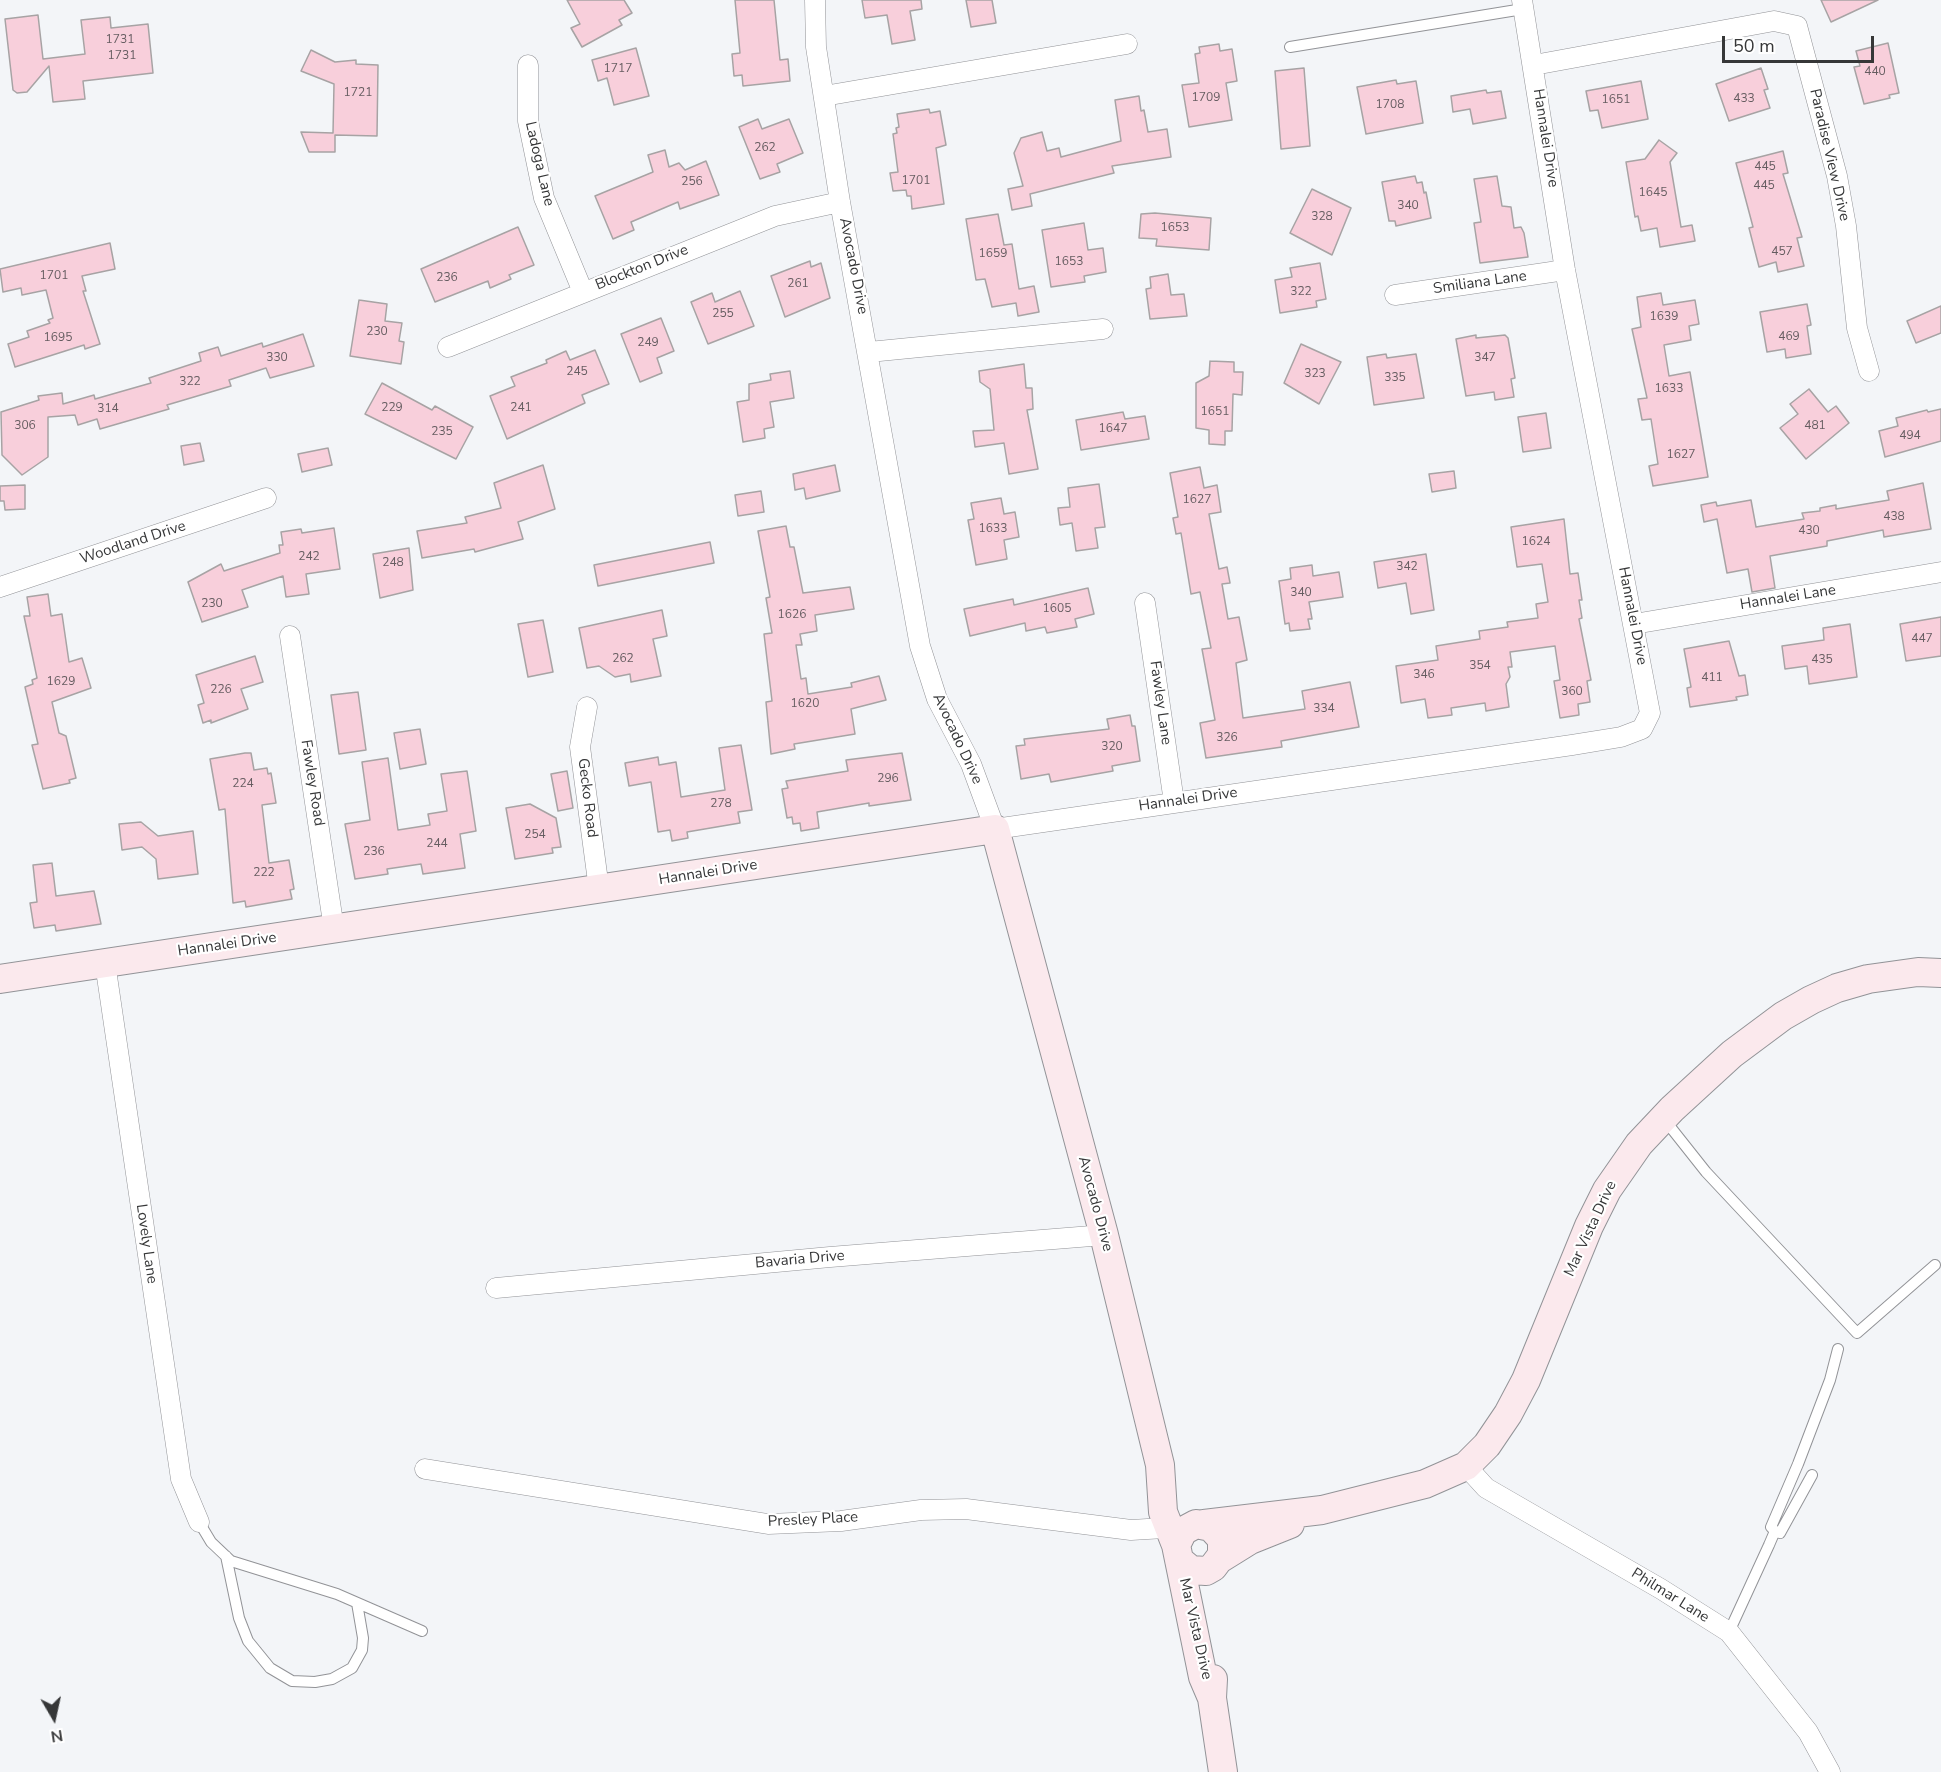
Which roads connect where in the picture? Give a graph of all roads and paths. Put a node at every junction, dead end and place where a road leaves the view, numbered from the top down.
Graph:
1 (815, 0) edge
2 (1522, 4) edge
3 (1127, 44) dead end
4 (1290, 47) dead end
5 (528, 65) dead end
6 (1534, 65) junction
7 (824, 96) junction
8 (840, 202) junction
9 (1565, 270) junction
10 (583, 292) junction
11 (1395, 295) dead end
12 (1103, 329) dead end
13 (448, 347) dead end
14 (869, 352) junction
15 (1869, 371) dead end
16 (266, 498) dead end
17 (1941, 572) edge
18 (0, 587) edge
19 (1145, 603) dead end
20 (1634, 624) junction
21 (290, 636) dead end
22 (587, 707) dead end
23 (1174, 802) junction
24 (995, 829) junction
25 (599, 889) junction
26 (334, 929) junction
27 (105, 963) junction
28 (1941, 973) edge
29 (0, 979) edge
30 (1663, 1118) junction
31 (1104, 1235) junction
32 (1935, 1265) dead end
33 (496, 1288) dead end
34 (1838, 1349) dead end
35 (1466, 1467) junction
36 (425, 1469) dead end
37 (1812, 1475) dead end
38 (1322, 1510) junction
39 (199, 1522) joint
40 (1131, 1530) junction
41 (1775, 1530) junction
42 (1184, 1537) junction
43 (226, 1556) junction
44 (1218, 1562) junction
45 (357, 1603) junction
46 (422, 1631) dead end
47 (1730, 1632) junction
48 (1212, 1698) junction
49 (1223, 1772) edge
50 (1830, 1772) edge

1 - 7 street, Avocado Drive
2 - 4 lane
2 - 6 street, Hannalei Drive
3 - 7 street
5 - 10 street, Ladoga Lane
6 - 9 street, Hannalei Drive
6 - 15 street, Paradise View Drive
7 - 8 street, Avocado Drive
8 - 10 street, Blockton Drive
8 - 14 street, Avocado Drive
9 - 11 street, Smiliana Lane
9 - 20 street, Hannalei Drive
10 - 13 street, Blockton Drive
12 - 14 street
14 - 24 street, Avocado Drive
16 - 18 street, Woodland Drive
17 - 20 street, Hannalei Lane
19 - 23 street, Fawley Lane
20 - 23 street, Hannalei Drive
21 - 26 street, Fawley Road
22 - 25 street, Gecko Road
23 - 24 street, Hannalei Drive
24 - 25 street, Hannalei Drive
24 - 31 street, Avocado Drive
25 - 26 street, Hannalei Drive
26 - 27 street, Hannalei Drive
27 - 29 street, Hannalei Drive
27 - 39 street, Lovely Lane
28 - 30 street, Mar Vista Drive
30 - 32 lane
30 - 35 street, Mar Vista Drive
31 - 33 street, Bavaria Drive
31 - 42 street, Avocado Drive
34 - 41 lane
35 - 38 street, Mar Vista Drive
35 - 47 street, Philmar Lane
36 - 40 street, Presley Place
37 - 41 lane
38 - 42 street, Mar Vista Drive
38 - 44 street, Mar Vista Drive
39 - 43 lane
40 - 42 street, Presley Place
40 - 42 street, Presley Place
41 - 47 lane
42 - 44 street
42 - 44 street, Avocado Drive
42 - 48 street, Mar Vista Drive
43 - 45 lane
43 - 45 lane
44 - 48 street, Mar Vista Drive
45 - 46 lane
47 - 50 street, Philmar Lane
48 - 49 street, Mar Vista Drive

